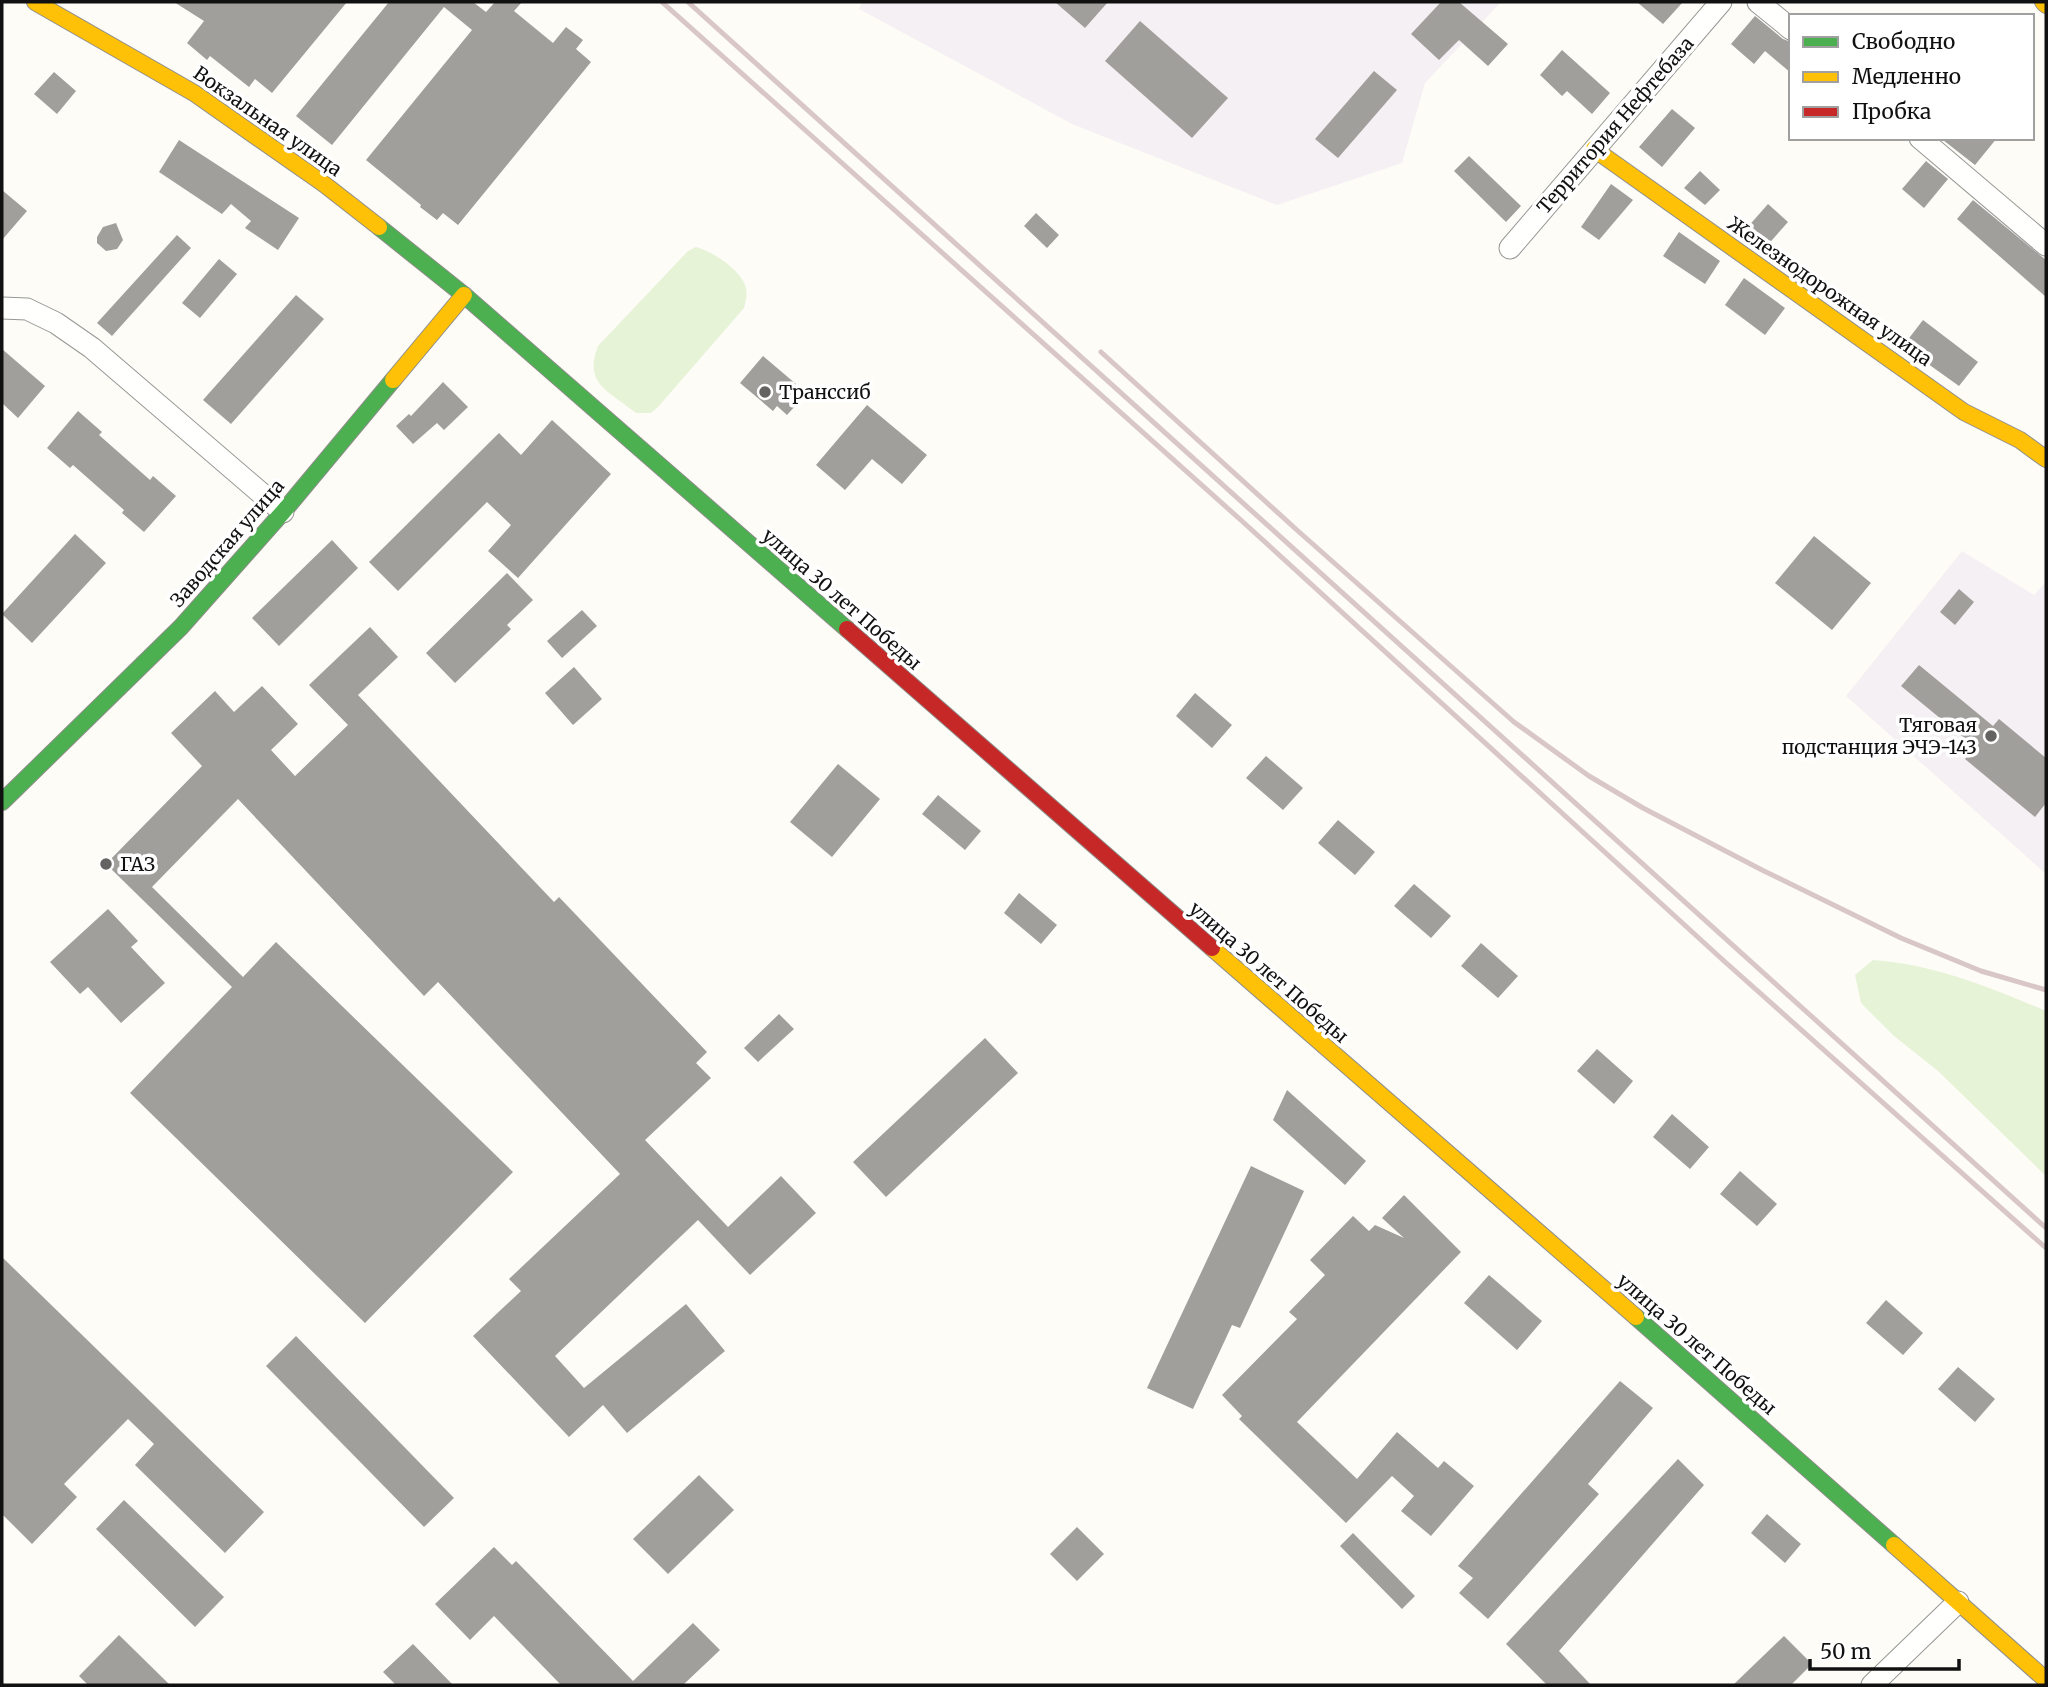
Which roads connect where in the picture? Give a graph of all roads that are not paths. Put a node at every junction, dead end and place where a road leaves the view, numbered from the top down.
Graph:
1 (35, 2) edge
2 (1721, 2) edge
3 (1758, 2) edge
4 (1789, 27) edge
5 (1922, 140) edge
6 (1594, 149) junction
7 (2046, 245) edge
8 (1510, 248) dead end
9 (464, 295) junction
10 (2, 308) edge
11 (2046, 459) edge
12 (282, 512) junction
13 (2, 802) edge
14 (1958, 1602) junction
15 (2046, 1680) edge
16 (1872, 1685) edge

1 - 9 main road, Вокзальная улица
2 - 6 street, Территория Нефтебаза
3 - 4 street
5 - 7 street
6 - 8 street, Территория Нефтебаза
6 - 11 main road, Железнодорожная улица
9 - 12 main road, Заводская улица
9 - 14 main road, улица 30 лет Победы
10 - 12 street
12 - 13 main road, Заводская улица
14 - 15 main road, улица 30 лет Победы
14 - 16 street

